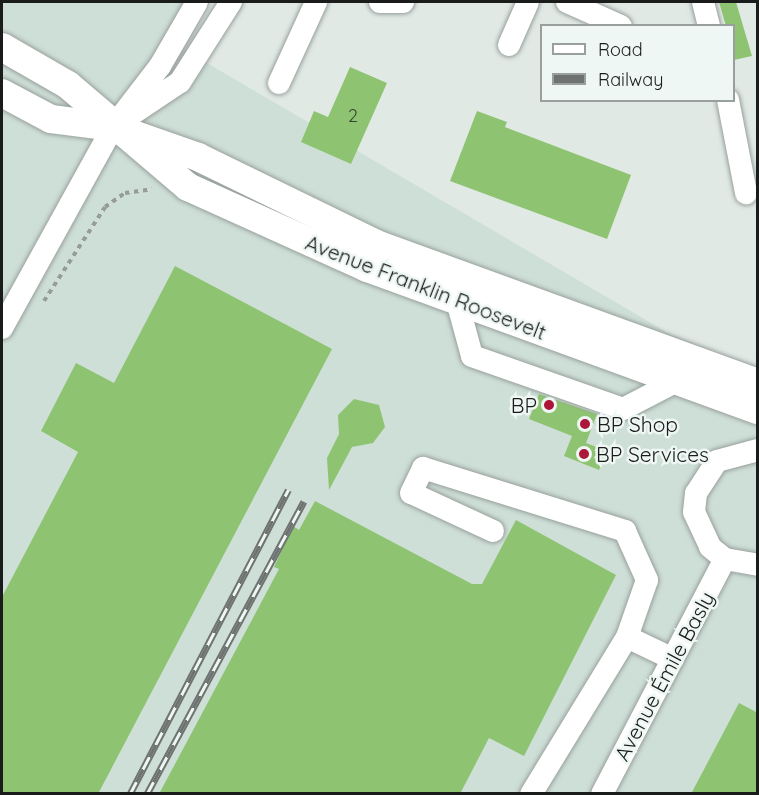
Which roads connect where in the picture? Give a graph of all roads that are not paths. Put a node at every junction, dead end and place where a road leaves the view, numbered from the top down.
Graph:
1 (197, 2) edge
2 (231, 2) edge
3 (316, 2) edge
4 (380, 2) edge
5 (403, 2) edge
6 (528, 2) edge
7 (567, 2) edge
8 (703, 2) edge
9 (616, 24) edge
10 (708, 24) edge
11 (509, 45) dead end
12 (2, 47) edge
13 (279, 83) dead end
14 (2, 93) edge
15 (728, 102) edge
16 (112, 127) junction
17 (746, 193) dead end
18 (9, 296) edge
19 (457, 301) junction
20 (2, 328) edge
21 (679, 380) junction
22 (758, 383) edge
23 (758, 410) edge
24 (758, 450) edge
25 (493, 531) dead end
26 (725, 559) junction
27 (758, 565) edge
28 (627, 637) junction
29 (673, 659) junction
30 (531, 794) edge
31 (602, 794) edge

1 - 16 street
2 - 16 street
3 - 13 street
4 - 5 street
6 - 11 street
7 - 9 street
8 - 10 street
12 - 16 main road, Avenue Franklin Roosevelt
14 - 16 main road, Avenue Franklin Roosevelt
15 - 17 street
16 - 18 street
16 - 19 main road, Avenue Franklin Roosevelt
16 - 22 main road, Avenue Franklin Roosevelt
18 - 20 street
19 - 21 main road, Avenue Franklin Roosevelt
19 - 21 street
21 - 23 main road, Avenue Franklin Roosevelt
24 - 26 street
25 - 28 street
26 - 27 street
26 - 29 street, Avenue Émile Basly
28 - 29 street
28 - 30 street
29 - 31 street, Avenue Émile Basly

